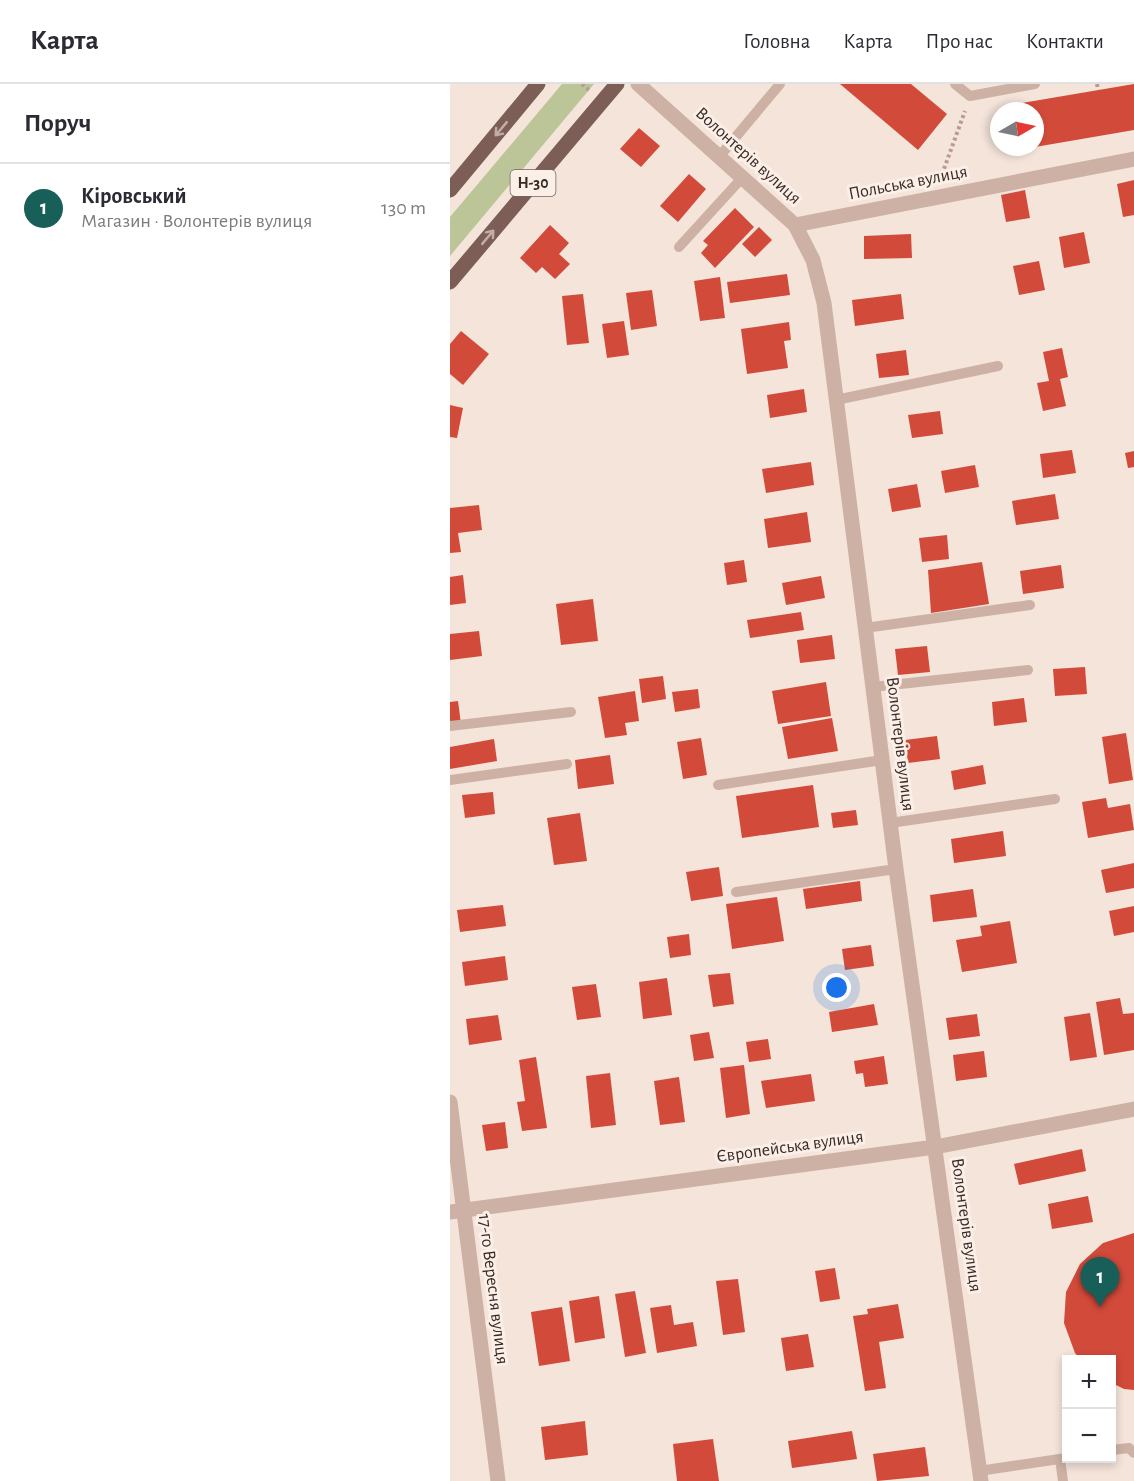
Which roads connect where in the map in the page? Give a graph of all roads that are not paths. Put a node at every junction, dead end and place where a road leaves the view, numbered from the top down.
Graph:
1 (538, 84) edge
2 (617, 84) edge
3 (638, 84) edge
4 (780, 84) edge
5 (955, 84) edge
6 (1035, 84) edge
7 (719, 157) junction
8 (1134, 159) edge
9 (742, 177) junction
10 (450, 190) edge
11 (795, 225) junction
12 (679, 247) dead end
13 (450, 282) edge
14 (998, 366) dead end
15 (836, 399) junction
16 (1030, 605) dead end
17 (865, 628) junction
18 (1028, 670) dead end
19 (873, 687) junction
20 (571, 712) dead end
21 (450, 726) edge
22 (882, 760) junction
23 (567, 764) dead end
24 (450, 780) edge
25 (718, 785) dead end
26 (1054, 800) dead end
27 (890, 823) junction
28 (896, 869) junction
29 (736, 892) dead end
30 (450, 1102) edge
31 (1134, 1109) edge
32 (935, 1147) junction
33 (457, 1211) edge
34 (1116, 1450) edge
35 (1134, 1452) edge
36 (1062, 1458) edge
37 (1063, 1463) edge
38 (980, 1476) edge
39 (498, 1481) edge
40 (1063, 1481) edge

1 -> 10 main road
13 -> 2 main road, Н-30
3 - 7 street, Волонтерів вулиця
4 - 7 lane
5 - 6 lane
7 - 9 street, Волонтерів вулиця
8 - 11 street, Польська вулиця
9 - 11 street, Волонтерів вулиця
9 - 12 lane
11 - 15 street, Волонтерів вулиця
14 - 15 lane
15 - 17 street, Волонтерів вулиця
16 - 17 lane
17 - 19 street, Волонтерів вулиця
18 - 19 lane
19 - 22 street, Волонтерів вулиця
20 - 21 lane
22 - 25 lane
22 - 27 street, Волонтерів вулиця
23 - 24 lane
26 - 27 lane
27 - 28 street, Волонтерів вулиця
28 - 29 lane
28 - 32 street, Волонтерів вулиця
30 - 33 street, 17-го Вересня вулиця
31 - 32 street, Європейська вулиця
32 - 33 street, Європейська вулиця
32 - 38 street, Волонтерів вулиця
33 - 39 street, 17-го Вересня вулиця
34 - 35 lane
36 - 38 lane
37 - 40 lane

